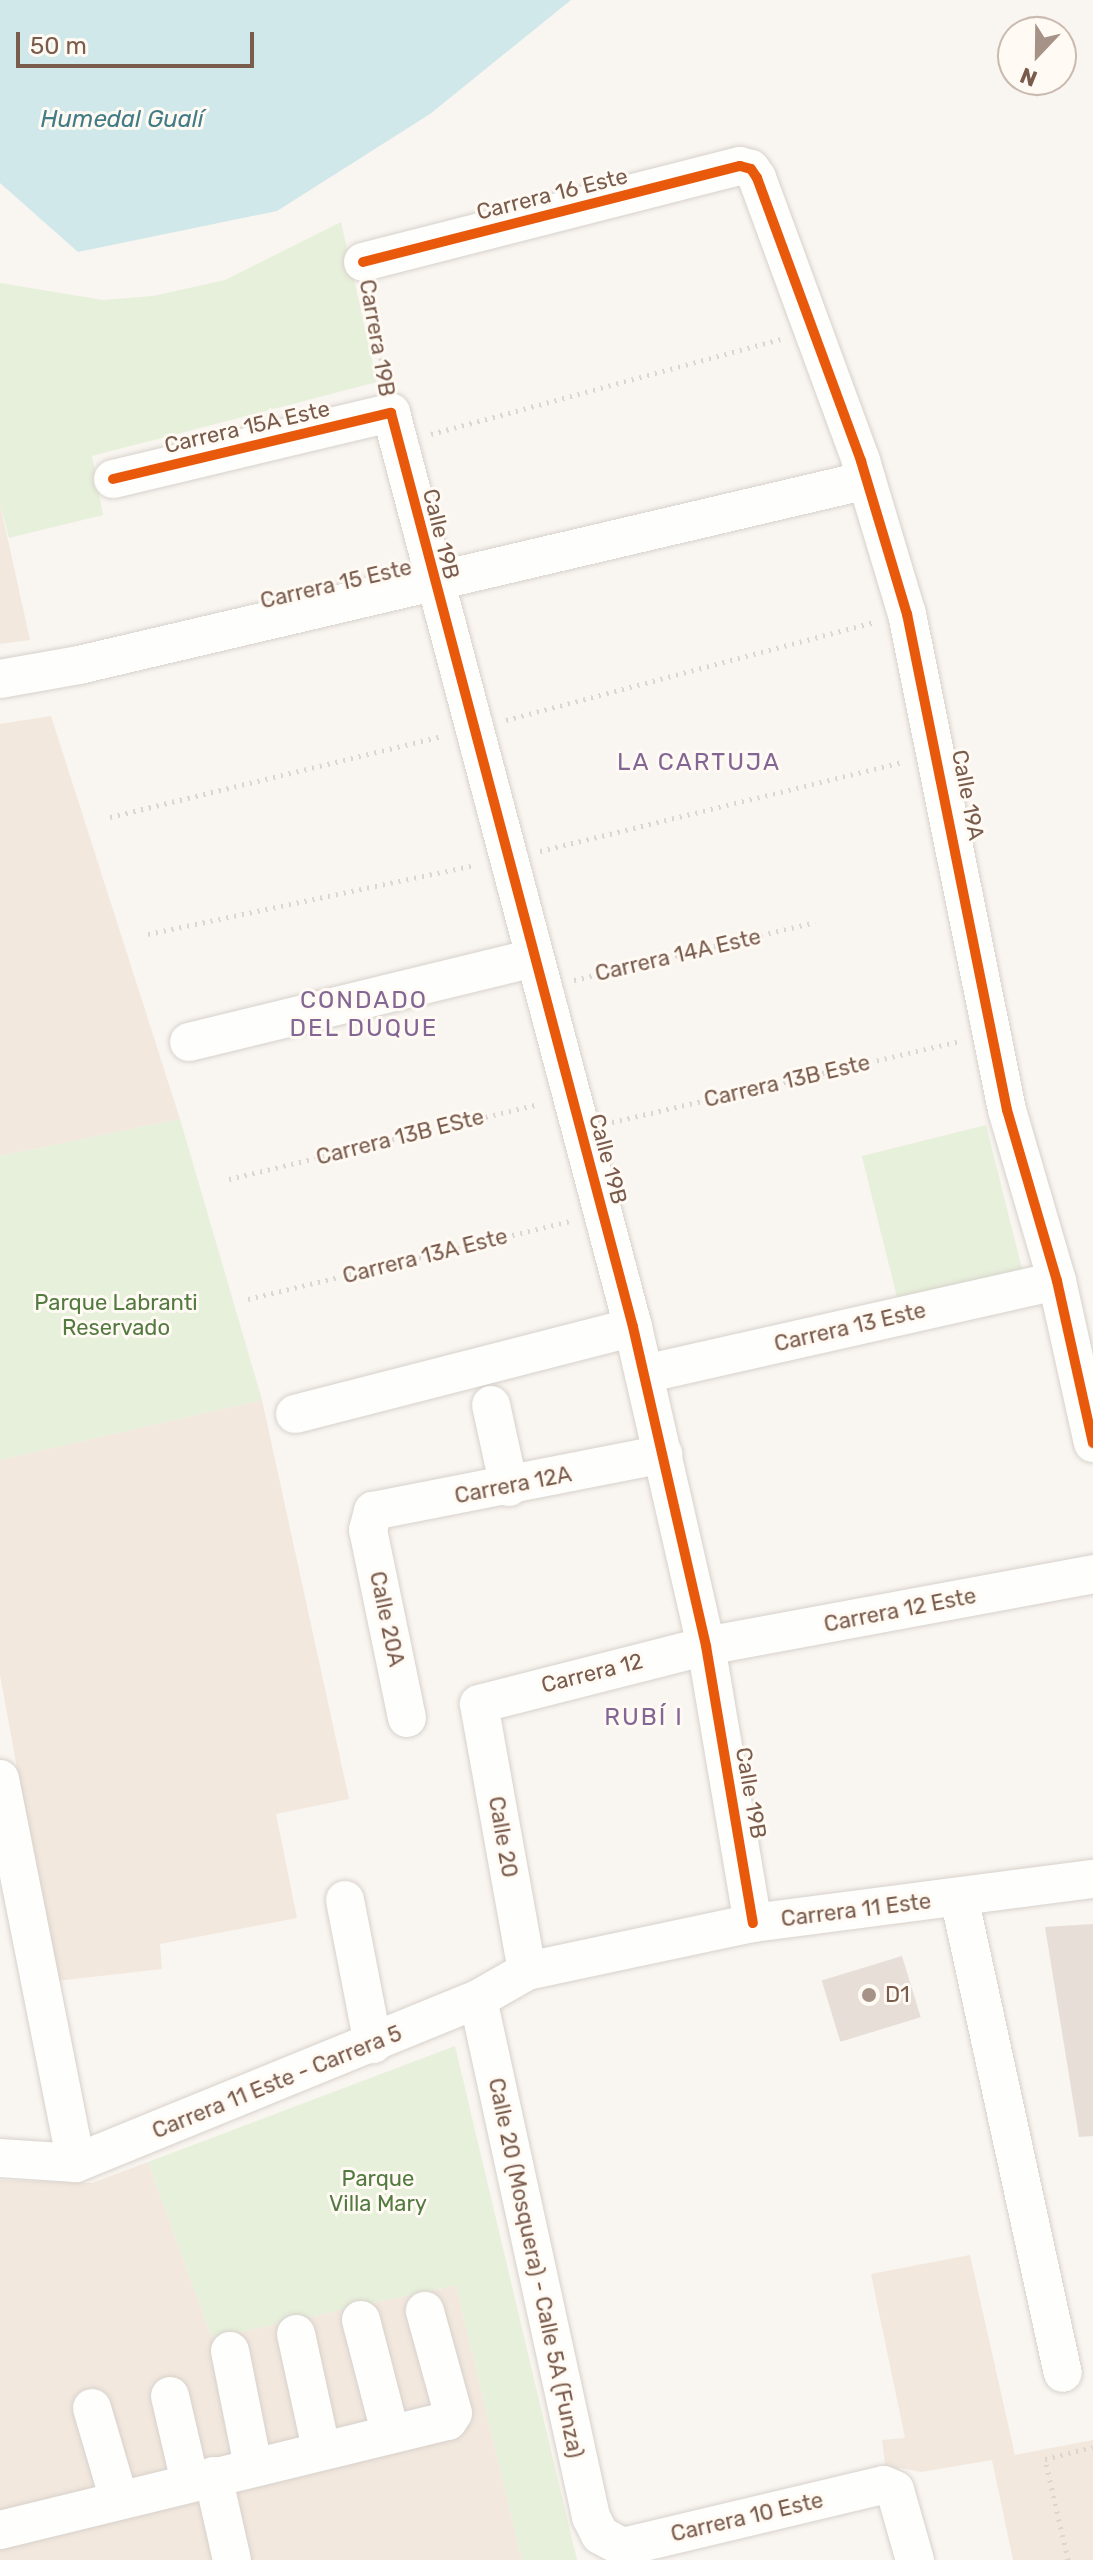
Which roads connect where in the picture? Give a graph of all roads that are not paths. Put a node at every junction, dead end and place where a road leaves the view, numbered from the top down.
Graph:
1 (751, 169) joint
2 (363, 262) road end
3 (394, 428) joint
4 (113, 479) dead end
5 (867, 480) junction
6 (432, 582) junction
7 (0, 679) edge
8 (538, 973) junction
9 (189, 1042) dead end
10 (1057, 1281) junction
11 (633, 1327) junction
12 (644, 1374) junction
13 (491, 1405) dead end
14 (295, 1414) dead end
15 (1093, 1443) edge
16 (663, 1454) junction
17 (509, 1487) junction
18 (368, 1520) joint
19 (1093, 1574) edge
20 (706, 1646) junction
21 (479, 1704) joint
22 (407, 1718) dead end
23 (0, 1779) edge
24 (1093, 1879) edge
25 (959, 1897) junction
26 (345, 1900) dead end
27 (753, 1923) junction
28 (527, 1971) junction
29 (478, 1999) junction
30 (373, 2044) junction
31 (0, 2158) edge
32 (76, 2163) junction
33 (425, 2311) dead end
34 (361, 2320) dead end
35 (296, 2334) dead end
36 (230, 2351) dead end
37 (1063, 2373) dead end
38 (170, 2396) dead end
39 (92, 2408) dead end
40 (390, 2432) junction
41 (321, 2449) junction
42 (253, 2466) junction
43 (202, 2479) junction
44 (119, 2500) junction
45 (0, 2530) edge
46 (600, 2535) joint
47 (232, 2560) edge
48 (915, 2560) edge

1 - 2 street, Carrera 16 Este
1 - 5 street, Calle 19A
3 - 4 street, Carrera 15A Este
3 - 6 street, Calle 19B
5 - 6 street, Carrera 15 Este
5 - 10 street, Calle 19A
6 - 7 street, Carrera 15 Este
6 - 8 street, Calle 19B
8 - 9 street
8 - 11 street, Calle 19B
10 - 12 street, Carrera 13 Este
10 - 15 street, Calle 19A
11 - 12 street, Calle 19B
11 - 14 street
12 - 16 street, Calle 19B
13 - 17 street
16 - 17 street, Carrera 12A
16 - 20 street, Calle 19B
17 - 18 street, Carrera 12A
18 - 22 street, Calle 20A
19 - 20 street, Carrera 12 Este
20 - 21 street, Carrera 12
20 - 27 street, Calle 19B
21 - 28 street, Calle 20
23 - 32 street
24 - 25 street, Carrera 11 Este
25 - 27 street, Carrera 11 Este
25 - 37 street
26 - 30 street
27 - 28 street, Carrera 11 Este
28 - 29 street, Carrera 11 Este
29 - 30 street, Carrera 11 Este - Carrera 5
29 - 46 street, Calle 20 (Mosquera) - Calle 5A (Funza)
30 - 32 street, Carrera 11 Este - Carrera 5
31 - 32 street
33 - 40 street
34 - 40 street
35 - 41 street
36 - 42 street
38 - 43 street
39 - 44 street
40 - 41 street
41 - 42 street
42 - 43 street
43 - 44 street
43 - 47 street
44 - 45 street
46 - 48 street, Carrera 10 Este

